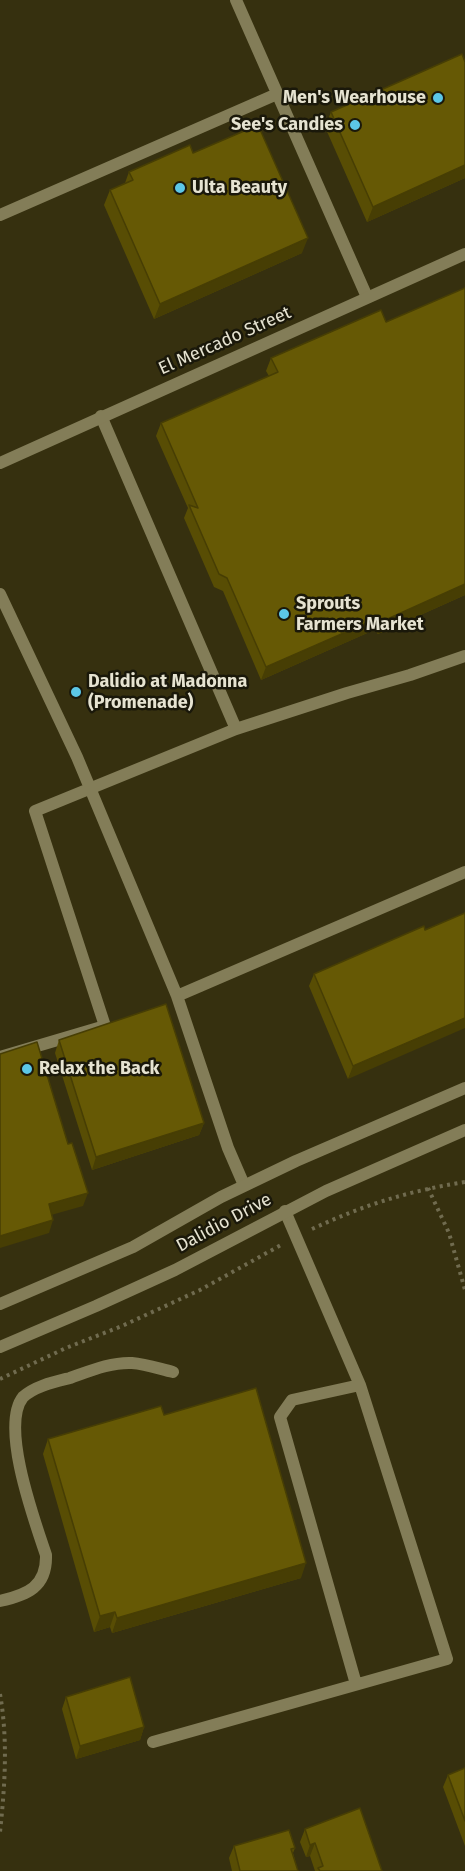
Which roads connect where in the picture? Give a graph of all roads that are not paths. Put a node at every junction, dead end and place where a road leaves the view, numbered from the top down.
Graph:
1 (236, 0) edge
2 (278, 94) junction
3 (0, 215) edge
4 (465, 254) edge
5 (368, 297) junction
6 (101, 416) junction
7 (0, 463) edge
8 (0, 594) edge
9 (465, 656) edge
10 (236, 729) junction
11 (90, 788) junction
12 (465, 873) edge
13 (177, 996) junction
14 (0, 1057) edge
15 (465, 1088) edge
16 (465, 1130) edge
17 (244, 1185) junction
18 (285, 1211) junction
19 (0, 1304) edge
20 (0, 1347) edge
21 (173, 1372) dead end
22 (360, 1385) junction
23 (0, 1601) edge
24 (356, 1684) junction
25 (153, 1742) dead end

1 - 2 street
2 - 3 street
2 - 5 street
4 - 5 street, El Mercado Street
5 - 6 street, El Mercado Street
6 - 7 street, El Mercado Street
6 - 10 street
8 - 11 street
9 - 10 street
10 - 11 street
11 - 13 street
11 - 14 street
12 - 13 street
13 - 17 street
15 - 17 street, Dalidio Drive
16 - 18 street, Dalidio Drive
17 - 19 street, Dalidio Drive
18 - 20 street, Dalidio Drive
18 - 22 street
21 - 23 street
22 - 24 street
22 - 24 street
24 - 25 street

